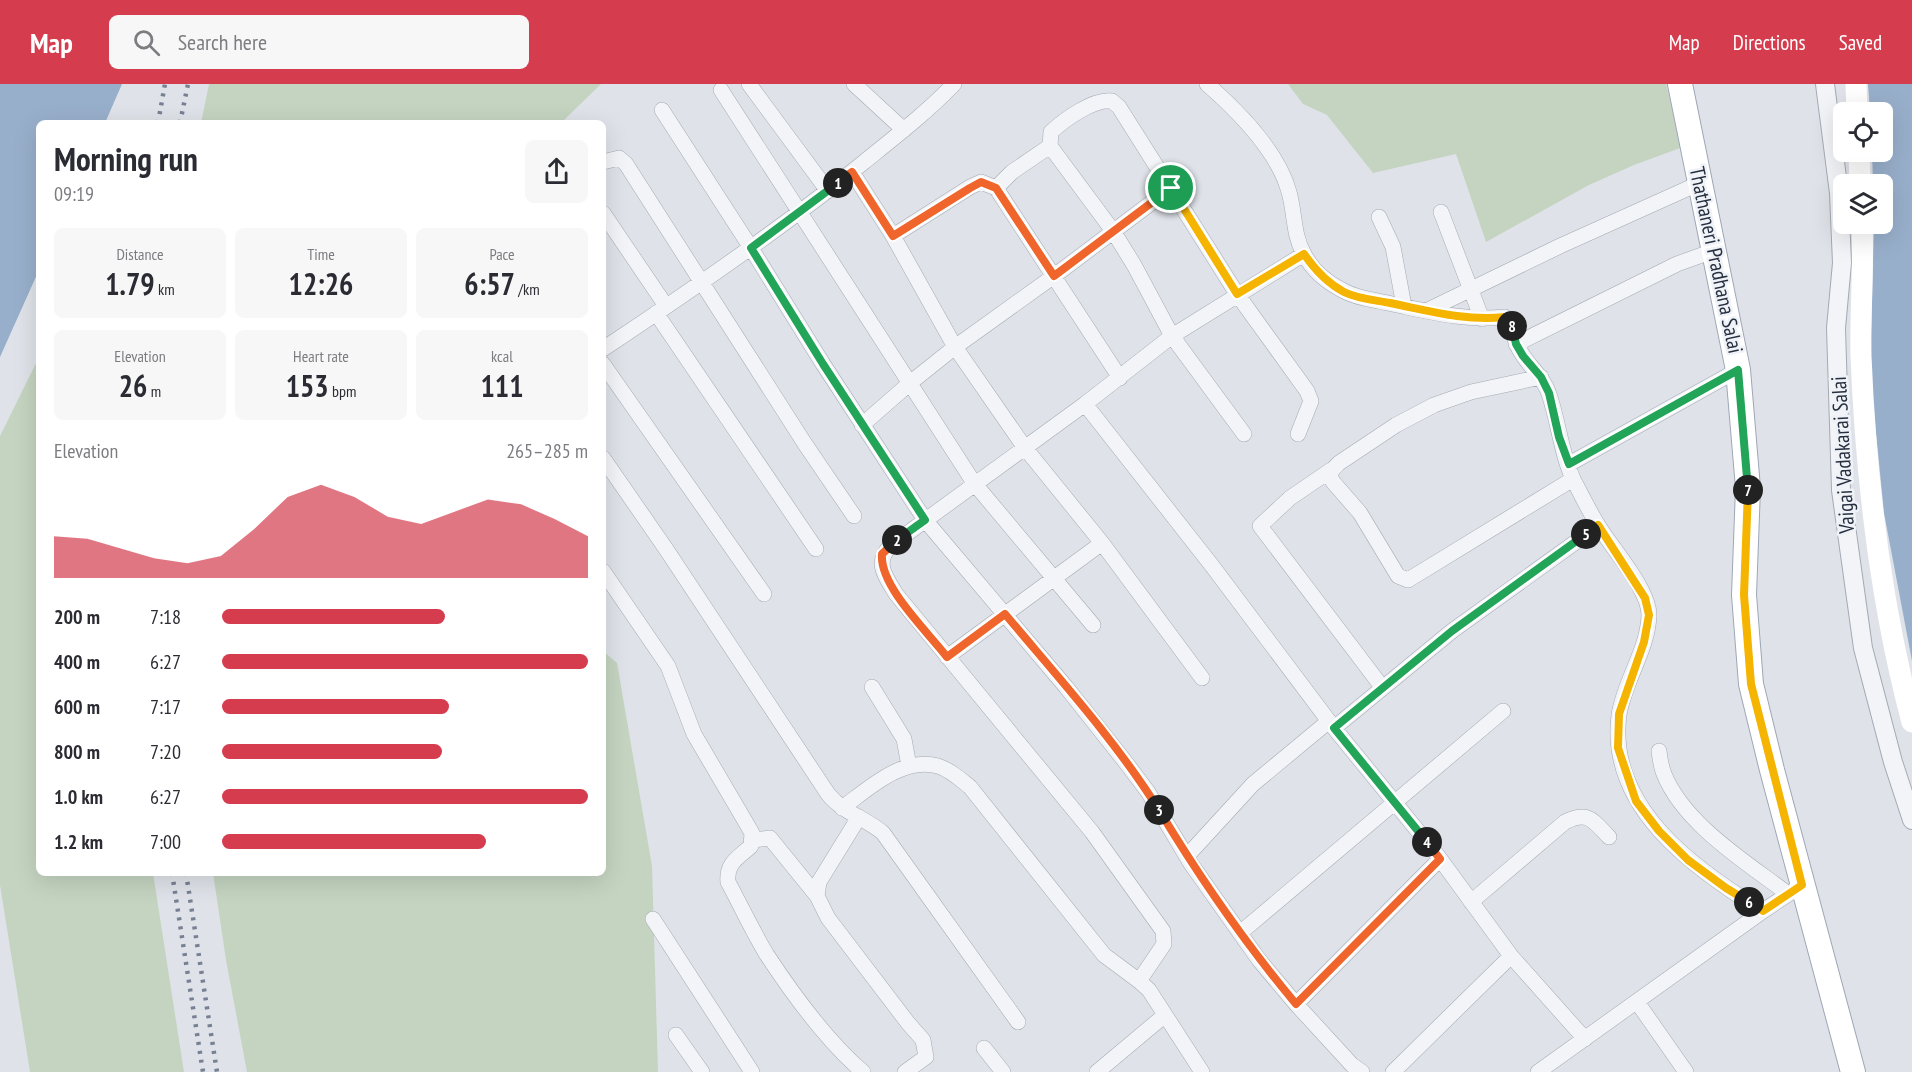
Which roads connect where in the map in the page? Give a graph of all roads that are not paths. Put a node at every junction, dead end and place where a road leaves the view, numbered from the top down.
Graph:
1 (749, 84) edge
2 (854, 84) edge
3 (954, 84) edge
4 (1207, 84) edge
5 (1680, 84) edge
6 (1825, 84) edge
7 (1856, 84) edge
8 (721, 90) dead end
9 (1857, 102) edge
10 (662, 110) dead end
11 (904, 130) junction
12 (1050, 146) junction
13 (606, 161) edge
14 (852, 172) junction
15 (1700, 183) junction
16 (996, 188) junction
17 (1171, 188) junction
18 (828, 191) junction
19 (800, 212) junction
20 (1441, 212) dead end
21 (1379, 217) dead end
22 (606, 218) edge
23 (1113, 231) junction
24 (1862, 234) edge
25 (893, 236) junction
26 (751, 248) junction
27 (1713, 251) junction
28 (1304, 254) junction
29 (1054, 276) junction
30 (702, 282) junction
31 (1471, 288) junction
32 (1237, 294) junction
33 (1404, 306) junction
34 (661, 309) junction
35 (1426, 310) junction
36 (1482, 319) junction
37 (1172, 336) junction
38 (1516, 344) junction
39 (955, 346) junction
40 (606, 347) edge
41 (606, 368) edge
42 (1738, 370) junction
43 (1541, 377) junction
44 (1120, 378) junction
45 (910, 383) junction
46 (1085, 404) junction
47 (862, 425) junction
48 (1244, 434) dead end
49 (1298, 434) dead end
50 (1025, 448) junction
51 (606, 462) edge
52 (1569, 464) junction
53 (1331, 470) junction
54 (1573, 479) junction
55 (974, 483) junction
56 (854, 516) dead end
57 (925, 520) junction
58 (1598, 525) junction
59 (1102, 543) junction
60 (816, 549) dead end
61 (606, 575) edge
62 (1054, 578) junction
63 (764, 594) dead end
64 (1005, 614) junction
65 (1093, 625) dead end
66 (947, 657) junction
67 (1202, 678) dead end
68 (872, 687) dead end
69 (1382, 687) junction
70 (1503, 711) dead end
71 (1912, 722) edge
72 (1331, 724) junction
73 (1659, 751) dead end
74 (909, 766) junction
75 (1396, 803) junction
76 (842, 808) junction
77 (859, 817) junction
78 (1912, 820) edge
79 (1609, 837) dead end
80 (753, 840) junction
81 (1187, 856) junction
82 (1440, 859) junction
83 (1795, 890) junction
84 (817, 896) junction
85 (1471, 902) junction
86 (1763, 911) junction
87 (653, 919) dead end
88 (1240, 933) junction
89 (1510, 957) junction
90 (1139, 981) junction
91 (1637, 1002) junction
92 (1296, 1004) junction
93 (1166, 1015) junction
94 (1018, 1022) dead end
95 (676, 1035) dead end
96 (1585, 1039) junction
97 (984, 1048) dead end
98 (1561, 1065) edge
99 (702, 1072) edge
100 (752, 1072) edge
101 (863, 1072) edge
102 (905, 1072) edge
103 (1004, 1072) edge
104 (1097, 1072) edge
105 (1202, 1072) edge
106 (1362, 1072) edge
107 (1393, 1072) edge
108 (1538, 1072) edge
109 (1686, 1072) edge
110 (1853, 1072) edge

1 - 18 street
2 - 11 street
3 - 11 street
4 - 28 street
5 - 15 main road, Thathaneri Pradhana Salai
6 - 78 street, Vaigai Vadakarai Salai
7 - 9 main road
8 - 19 street
10 - 26 street
11 - 14 street
12 - 16 street
12 - 17 street
12 - 23 street
13 - 30 street
14 - 18 street
14 - 25 street
15 - 27 main road, Thathaneri Pradhana Salai
15 - 31 street
16 - 25 street
16 - 29 street
17 - 23 street
17 - 32 street
18 - 19 street
19 - 26 street
19 - 45 street
20 - 31 street
21 - 33 street
22 - 34 street
23 - 29 street
23 - 37 street
24 - 71 main road, Vaigai Vadakarai Salai
25 - 39 street
26 - 30 street
26 - 47 street
27 - 38 street
27 - 42 main road, Thathaneri Pradhana Salai
28 - 32 street
28 - 33 street
29 - 39 street
29 - 44 street
30 - 34 street
30 - 56 street
31 - 35 street
31 - 36 street
32 - 37 street
32 - 49 street
33 - 35 street
34 - 40 street
34 - 60 street
35 - 36 street
36 - 38 street
37 - 44 street
37 - 48 street
38 - 43 street
39 - 45 street
39 - 50 street
41 - 63 street
42 - 52 street
42 - 83 main road, Thathaneri Pradhana Salai
43 - 52 street
43 - 53 street
44 - 46 street
45 - 47 street
45 - 55 street
46 - 50 street
46 - 72 street
47 - 57 street
50 - 55 street
50 - 59 street
51 - 76 street
52 - 54 street
53 - 54 street
53 - 69 street
54 - 58 street
55 - 57 street
55 - 62 street
57 - 64 street
57 - 66 street
58 - 69 street
58 - 86 street
59 - 62 street
59 - 67 street
61 - 80 street
62 - 64 street
62 - 65 street
64 - 66 street
64 - 81 street
66 - 90 street
68 - 74 street
69 - 72 street
70 - 75 street
72 - 75 street
72 - 81 street
73 - 83 street
74 - 76 street
74 - 90 street
75 - 82 street
75 - 88 street
76 - 77 street
77 - 84 street
77 - 94 street
79 - 85 street
80 - 84 street
80 - 101 street
81 - 88 street
82 - 85 street
82 - 92 street
83 - 86 street
83 - 110 main road, Thathaneri Pradhana Salai
84 - 102 street
85 - 89 street
86 - 91 street
87 - 100 street
88 - 92 street
89 - 96 street
89 - 107 street
90 - 93 street
91 - 96 street
91 - 109 street
92 - 106 street
93 - 104 street
93 - 105 street
95 - 99 street
96 - 98 street
97 - 103 street
98 - 108 street

